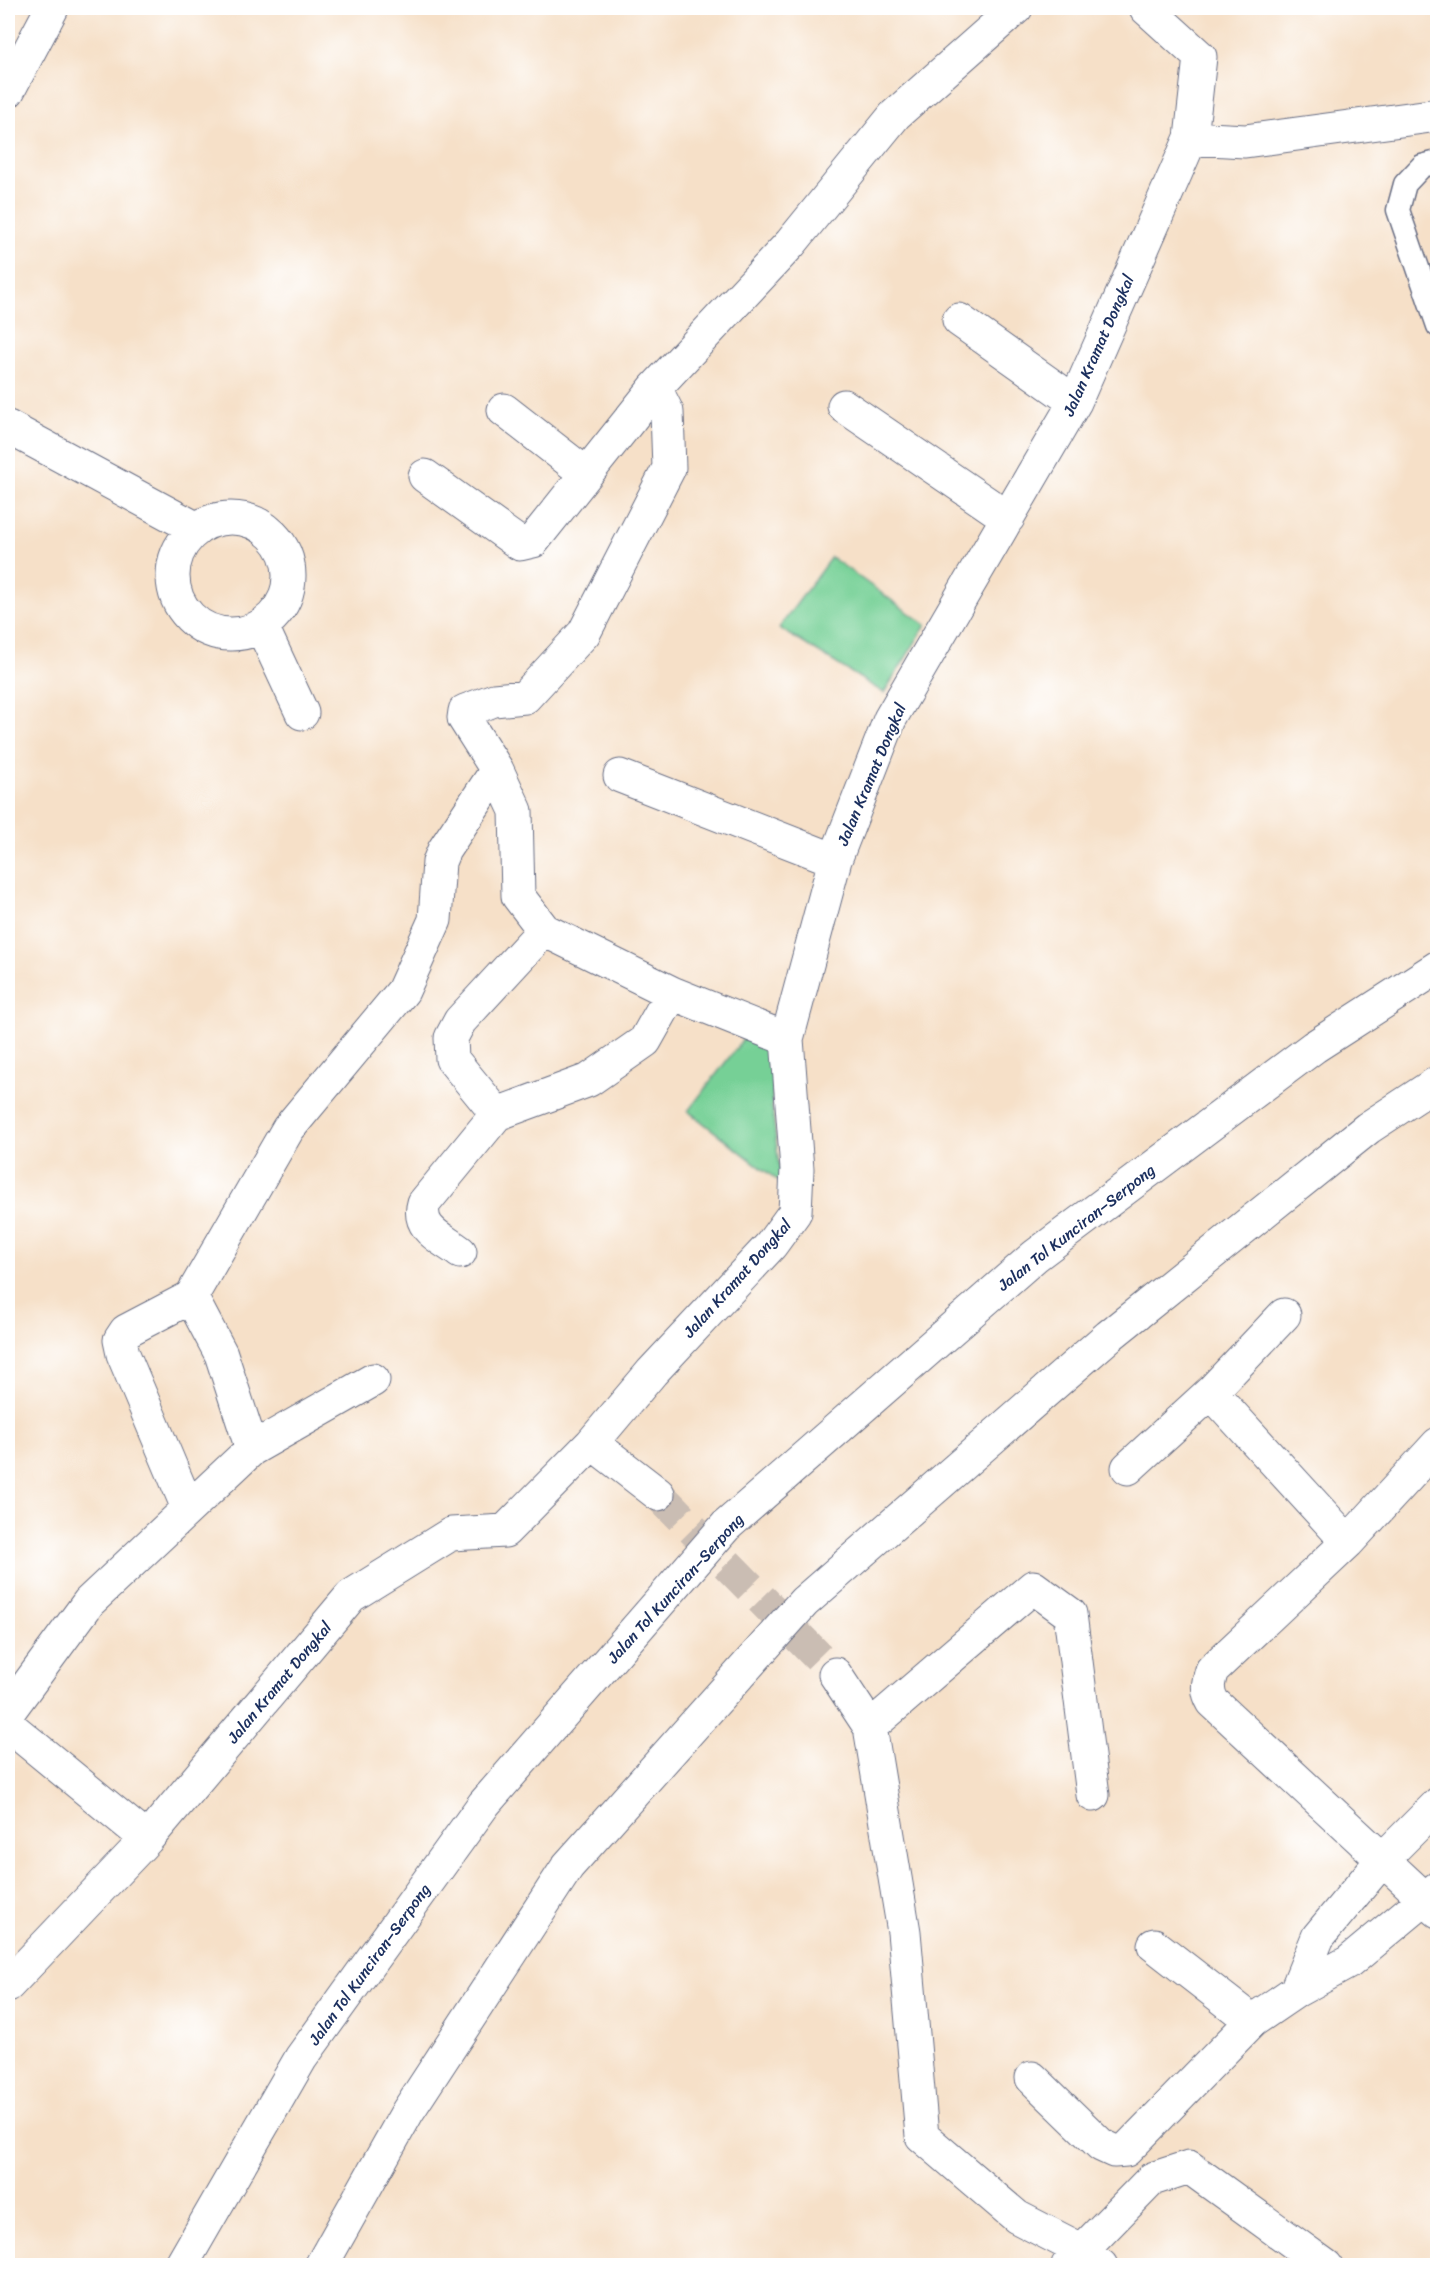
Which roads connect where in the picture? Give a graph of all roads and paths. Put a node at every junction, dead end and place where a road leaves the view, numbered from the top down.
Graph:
1 (52, 8) edge
2 (1016, 8) edge
3 (1146, 8) edge
4 (8, 91) edge
5 (1437, 115) edge
6 (1191, 138) junction
7 (1437, 162) edge
8 (959, 320) dead end
9 (1437, 326) edge
10 (655, 388) junction
11 (1075, 402) junction
12 (844, 406) dead end
13 (504, 410) dead end
14 (8, 427) edge
15 (585, 473) junction
16 (425, 476) dead end
17 (1008, 518) junction
18 (197, 529) junction
19 (261, 627) junction
20 (302, 713) dead end
21 (497, 770) junction
22 (620, 776) dead end
23 (835, 860) junction
24 (544, 930) junction
25 (1437, 967) edge
26 (672, 993) junction
27 (787, 1039) junction
28 (1437, 1082) edge
29 (497, 1114) junction
30 (460, 1252) dead end
31 (191, 1297) junction
32 (1284, 1315) dead end
33 (373, 1380) dead end
34 (1210, 1392) junction
35 (592, 1443) junction
36 (1437, 1444) edge
37 (252, 1449) junction
38 (1128, 1468) dead end
39 (658, 1494) tunnel mouth
40 (188, 1508) junction
41 (1348, 1542) junction
42 (835, 1674) tunnel mouth
43 (8, 1712) edge
44 (8, 1725) edge
45 (870, 1727) junction
46 (1093, 1795) dead end
47 (1437, 1804) edge
48 (147, 1839) junction
49 (1383, 1859) junction
50 (1434, 1900) edge
51 (1154, 1946) dead end
52 (8, 1985) edge
53 (1296, 1991) junction
54 (1252, 2021) junction
55 (1032, 2078) dead end
56 (1084, 2260) edge
57 (181, 2265) edge
58 (321, 2265) edge
59 (1326, 2265) edge

1 - 4 main road
2 - 10 main road
3 - 6 main road, Jalan Kramat Dongkal
5 - 6 main road
6 - 11 main road, Jalan Kramat Dongkal
7 - 9 lane
8 - 11 main road
10 - 15 main road
10 - 21 main road
11 - 17 main road, Jalan Kramat Dongkal
12 - 17 main road
13 - 15 main road
14 - 18 main road
15 - 16 main road
17 - 23 main road, Jalan Kramat Dongkal
18 - 19 main road
18 - 19 main road
19 - 20 main road
21 - 24 main road
21 - 31 main road
22 - 23 main road
23 - 27 main road, Jalan Kramat Dongkal
24 - 26 main road
24 - 29 main road
25 - 57 main road, Jalan Tol Kunciran–Serpong
26 - 27 main road
26 - 29 main road
27 - 35 main road, Jalan Kramat Dongkal
28 - 58 main road
29 - 30 main road
31 - 37 main road
31 - 40 main road
32 - 34 main road
33 - 37 main road
34 - 38 main road
34 - 41 main road
35 - 39 main road
35 - 48 main road, Jalan Kramat Dongkal
36 - 41 main road
37 - 40 main road
40 - 43 main road
41 - 49 main road
42 - 45 main road
44 - 48 main road
45 - 46 main road
45 - 56 main road
47 - 49 main road
48 - 52 main road, Jalan Kramat Dongkal
49 - 50 main road
49 - 53 main road
50 - 53 main road
51 - 54 main road
53 - 54 main road
54 - 55 main road
56 - 59 main road

